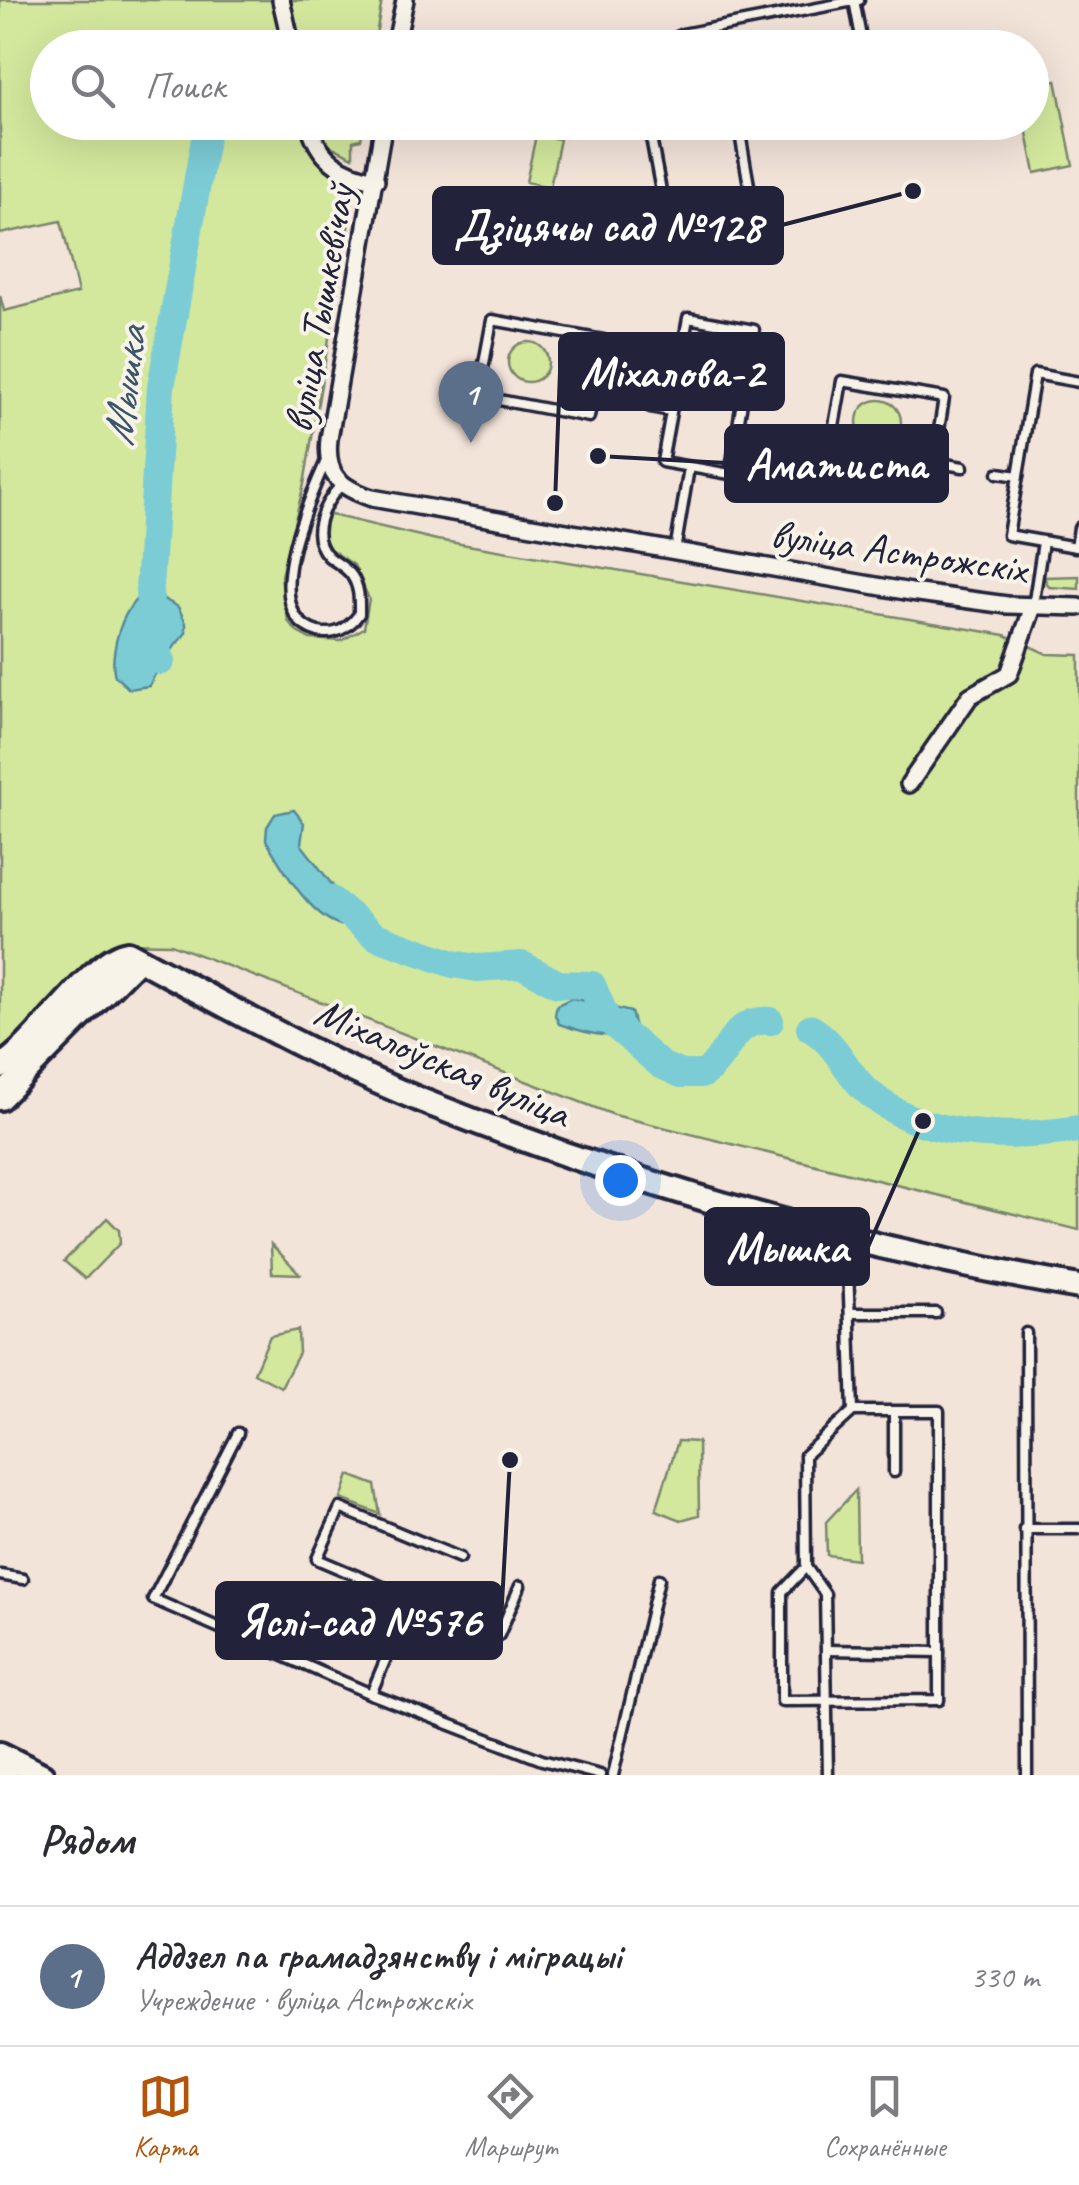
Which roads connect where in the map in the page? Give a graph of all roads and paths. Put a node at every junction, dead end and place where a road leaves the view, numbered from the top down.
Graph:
1 (281, 0) edge
2 (405, 0) edge
3 (856, 0) edge
4 (288, 30) edge
5 (398, 30) edge
6 (702, 30) edge
7 (860, 30) edge
8 (315, 140) edge
9 (382, 140) edge
10 (651, 140) edge
11 (741, 140) edge
12 (376, 180) junction
13 (1079, 382) edge
14 (593, 397) junction
15 (615, 400) dead end
16 (650, 407) dead end
17 (670, 411) junction
18 (738, 428) junction
19 (770, 433) dead end
20 (805, 439) dead end
21 (832, 443) junction
22 (326, 462) junction
23 (934, 462) junction
24 (963, 467) dead end
25 (689, 468) junction
26 (998, 473) dead end
27 (1018, 476) junction
28 (348, 489) junction
29 (1079, 528) edge
30 (1043, 542) junction
31 (676, 551) junction
32 (1033, 607) junction
33 (1079, 607) edge
34 (909, 784) dead end
35 (138, 958) junction
36 (0, 1067) edge
37 (0, 1098) edge
38 (855, 1242) junction
39 (1079, 1288) edge
40 (851, 1314) junction
41 (936, 1314) dead end
42 (1026, 1333) dead end
43 (853, 1411) junction
44 (894, 1412) junction
45 (238, 1433) dead end
46 (894, 1472) dead end
47 (1024, 1529) junction
48 (1079, 1529) edge
49 (460, 1558) dead end
50 (806, 1567) junction
51 (0, 1575) edge
52 (23, 1579) dead end
53 (659, 1579) dead end
54 (520, 1586) dead end
55 (411, 1598) junction
56 (827, 1650) junction
57 (939, 1652) junction
58 (371, 1694) junction
59 (827, 1700) junction
60 (0, 1754) edge
61 (42, 1775) edge
62 (600, 1775) edge
63 (614, 1775) edge
64 (828, 1775) edge
65 (1027, 1775) edge

1 - 4 street
2 - 5 street
3 - 6 lane
3 - 7 lane
8 - 12 street
9 - 12 street, вуліца Тышкевічаў
10 - 11 lane
12 - 22 street, вуліца Тышкевічаў
13 - 27 lane
14 - 14 lane
14 - 15 lane
16 - 17 lane
17 - 18 lane
17 - 25 lane
18 - 19 lane
18 - 25 lane
20 - 21 lane
21 - 23 lane
21 - 23 lane
22 - 28 street, вуліца Тышкевічаў
22 - 28 lane
23 - 24 lane
25 - 31 lane
26 - 27 lane
27 - 30 lane
28 - 31 street, вуліца Астрожскіх
29 - 30 lane
30 - 32 lane
31 - 32 street, вуліца Астрожскіх
32 - 33 street, вуліца Астрожскіх
32 - 34 street
35 - 36 street
35 - 37 street
35 - 38 street, Міхалоўская вуліца
38 - 39 street, Міхалоўская вуліца
38 - 40 lane
40 - 41 lane
40 - 43 lane
42 - 47 lane
43 - 44 lane
43 - 50 lane
44 - 46 lane
44 - 57 lane
45 - 58 lane
47 - 48 lane
47 - 65 lane
49 - 55 lane
50 - 56 lane
50 - 59 lane
51 - 52 lane
53 - 63 lane
54 - 55 lane
55 - 58 lane
56 - 57 lane
56 - 59 lane
57 - 59 lane
58 - 62 lane
59 - 64 lane
60 - 61 street

